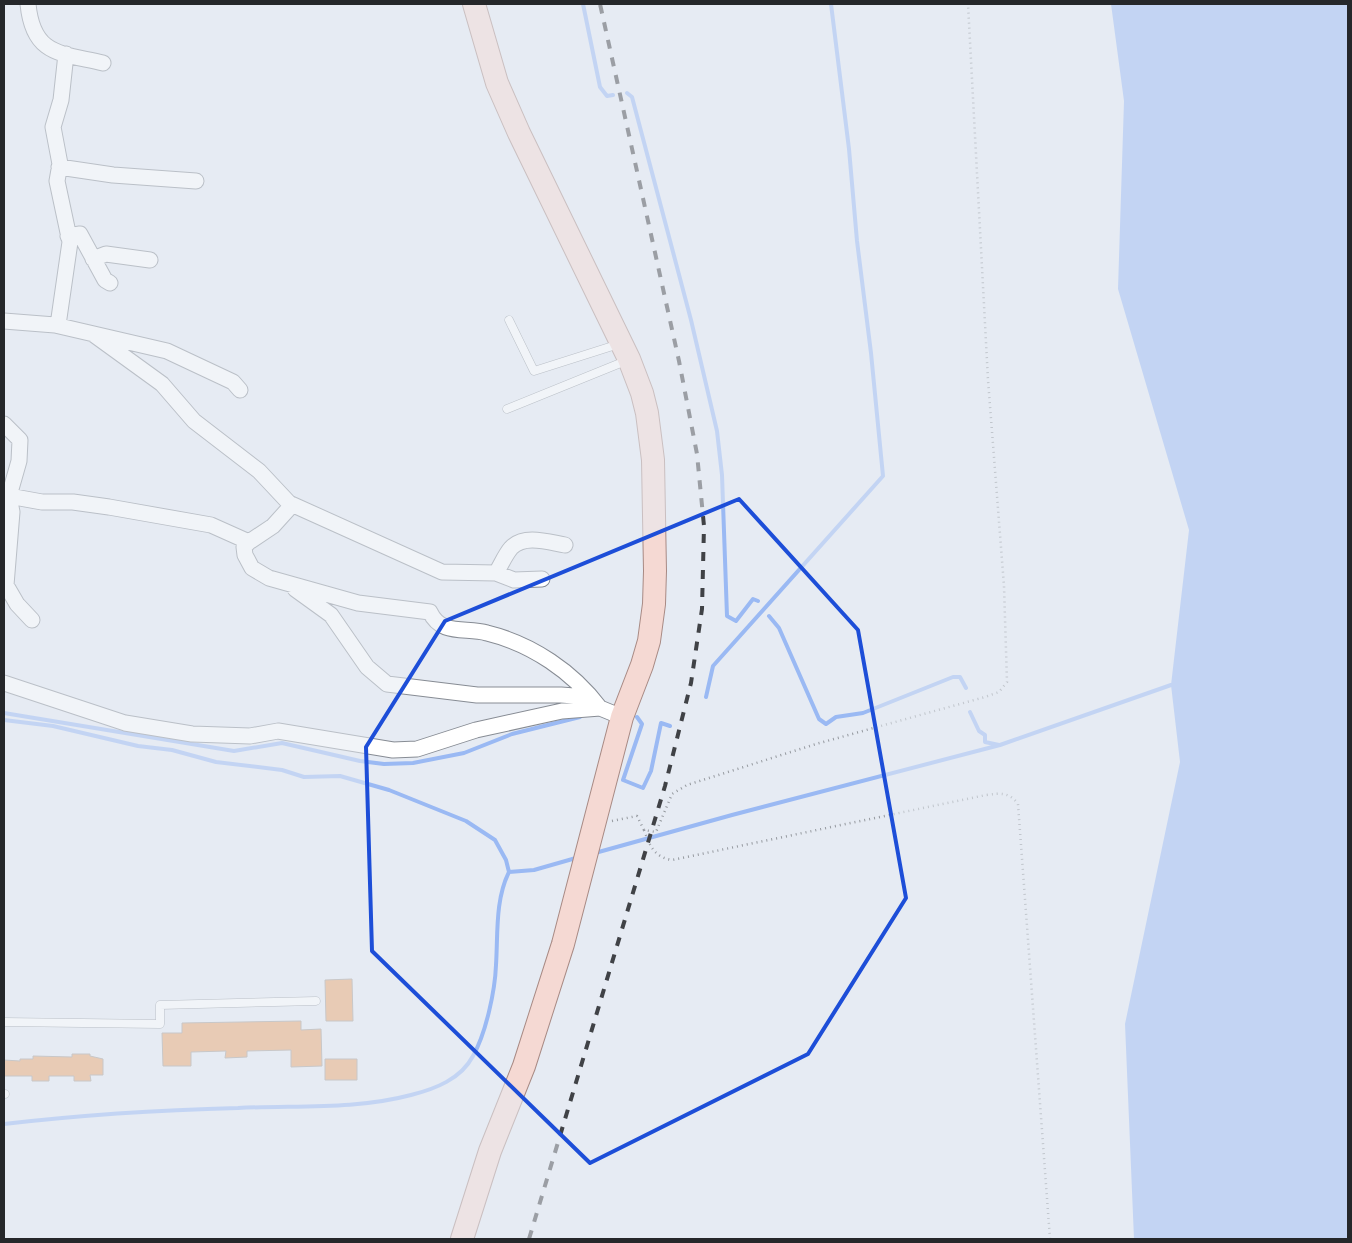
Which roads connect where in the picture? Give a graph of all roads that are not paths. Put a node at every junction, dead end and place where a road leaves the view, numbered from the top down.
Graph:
1 (28, 4) edge
2 (474, 4) edge
3 (66, 54) junction
4 (103, 63) dead end
5 (59, 167) junction
6 (196, 181) dead end
7 (68, 236) junction
8 (93, 259) junction
9 (150, 260) dead end
10 (110, 283) dead end
11 (509, 320) dead end
12 (4, 321) edge
13 (58, 326) junction
14 (93, 334) junction
15 (625, 352) junction
16 (240, 390) dead end
17 (507, 409) dead end
18 (4, 424) edge
19 (6, 497) edge
20 (292, 504) junction
21 (249, 542) junction
22 (565, 545) dead end
23 (496, 572) junction
24 (542, 579) dead end
25 (288, 583) junction
26 (32, 620) dead end
27 (4, 683) edge
28 (600, 708) junction
29 (622, 717) junction
30 (316, 1001) dead end
31 (4, 1022) edge
32 (462, 1239) edge

1 - 3 street
2 - 15 main road
3 - 4 street
3 - 5 street
5 - 6 street
5 - 7 street
7 - 8 street
7 - 13 street
8 - 9 street
8 - 10 street
11 - 15 lane
12 - 13 street
13 - 14 street
14 - 16 street
14 - 20 street
15 - 17 lane
15 - 29 main road
18 - 19 street
19 - 21 street
19 - 26 street
20 - 21 street
20 - 23 street
21 - 25 street
22 - 23 street
23 - 24 street
25 - 28 street
25 - 28 street
27 - 28 street
28 - 29 street
29 - 32 main road
30 - 31 lane

